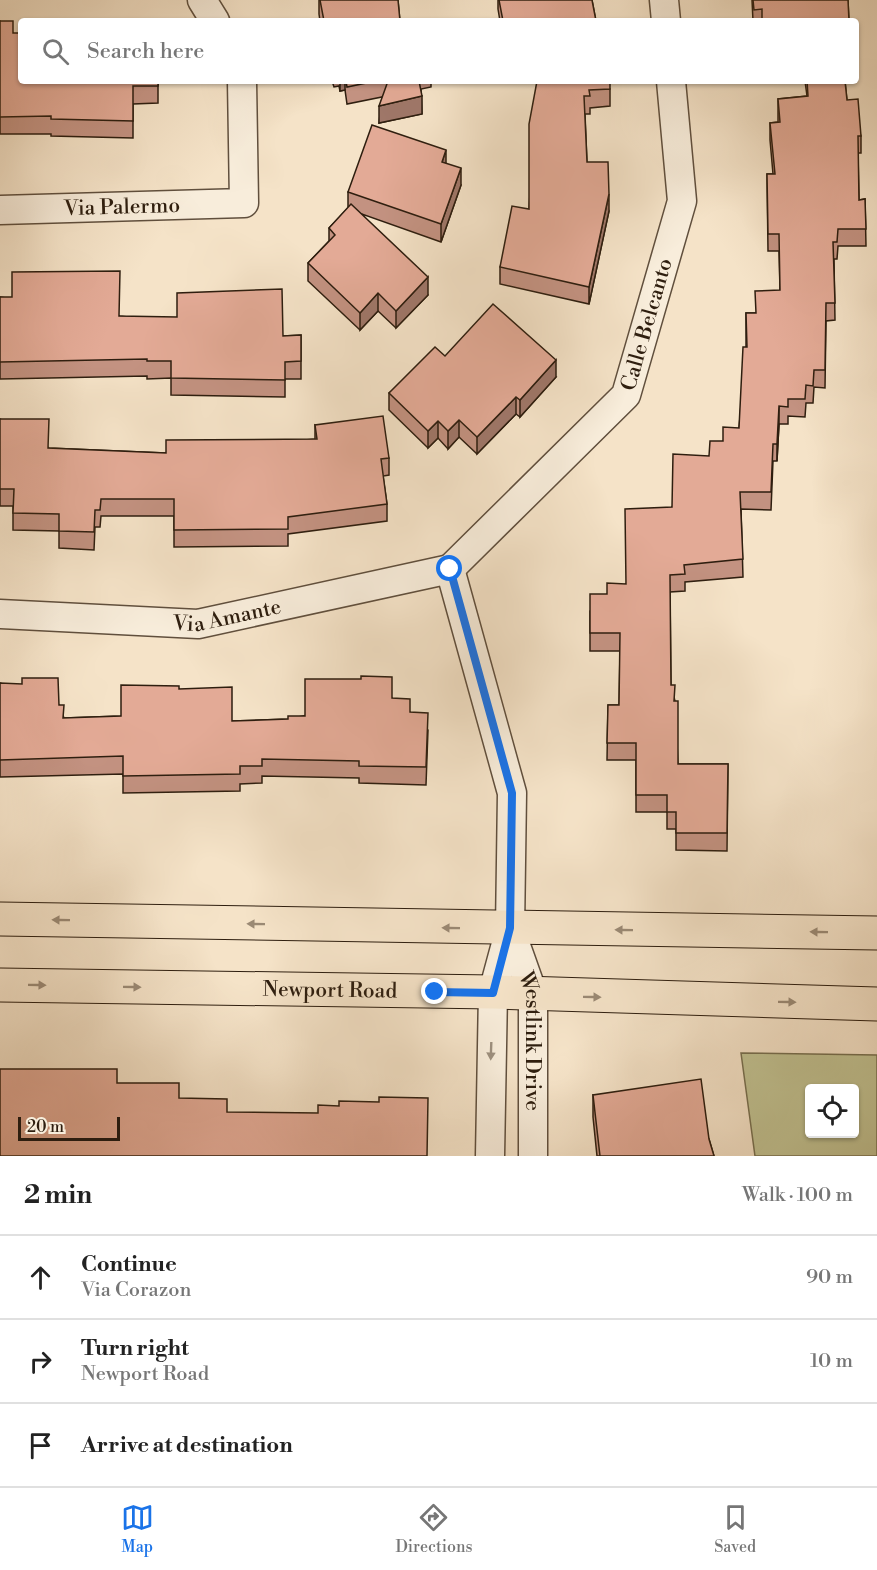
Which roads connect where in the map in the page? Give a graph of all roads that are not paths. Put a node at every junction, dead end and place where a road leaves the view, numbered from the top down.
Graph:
1 (202, 0) edge
2 (664, 0) edge
3 (213, 18) edge
4 (666, 18) edge
5 (242, 84) edge
6 (671, 84) edge
7 (0, 210) edge
8 (450, 569) junction
9 (0, 614) edge
10 (0, 919) edge
11 (510, 928) junction
12 (877, 933) edge
13 (0, 985) edge
14 (493, 993) junction
15 (534, 994) junction
16 (877, 1004) edge
17 (490, 1156) edge
18 (533, 1156) edge

1 - 3 street
2 - 4 street
5 - 7 street, Via Palermo
6 - 8 street, Calle Belcanto
8 - 9 street, Via Amante
8 - 11 street
11 -> 10 main road
12 -> 11 main road
11 - 14 street, Westlink Drive
11 - 15 street, Westlink Drive
13 -> 14 main road, Newport Road
14 - 15 main road, Newport Road
14 -> 17 street, Westlink Drive
15 -> 16 main road, Newport Road
15 - 18 street, Westlink Drive

